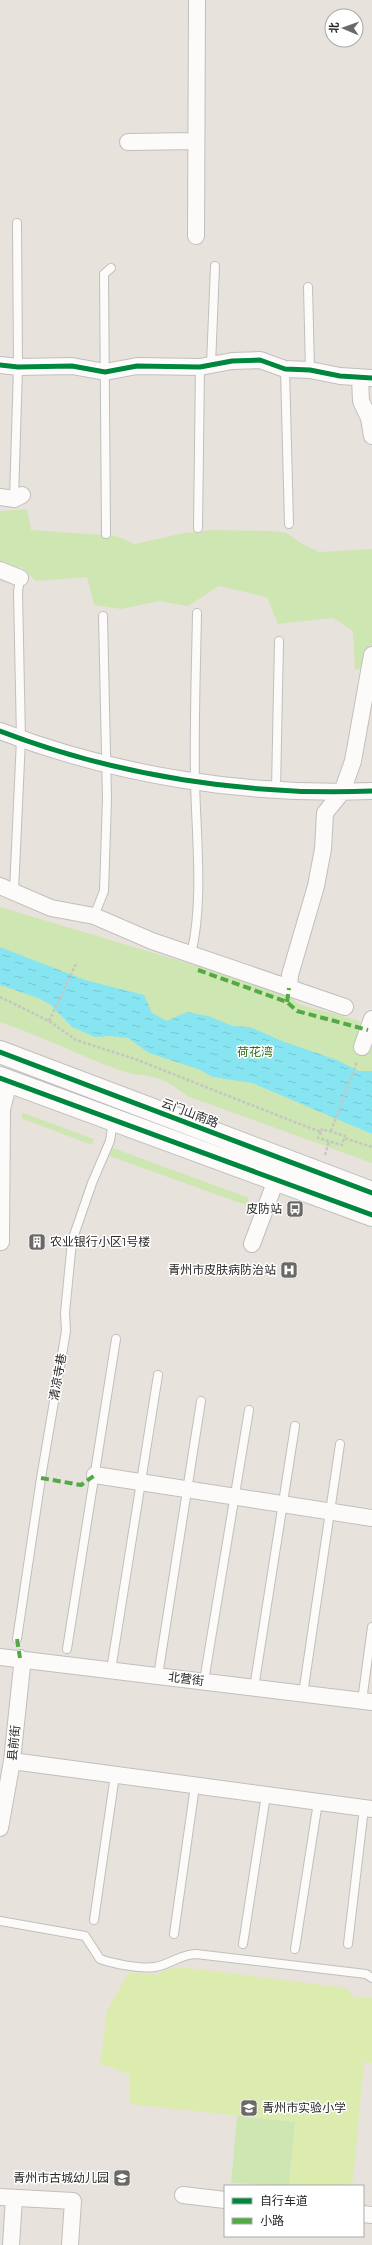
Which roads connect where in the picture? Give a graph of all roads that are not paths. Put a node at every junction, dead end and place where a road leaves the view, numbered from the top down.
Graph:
1 (197, 0) edge
2 (196, 141) junction
3 (128, 142) dead end
4 (18, 224) dead end
5 (196, 236) dead end
6 (215, 266) dead end
7 (111, 268) dead end
8 (308, 287) dead end
9 (0, 365) edge
10 (205, 366) junction
11 (18, 367) junction
12 (285, 369) junction
13 (310, 370) junction
14 (105, 372) junction
15 (366, 378) edge
16 (372, 436) edge
17 (12, 497) edge
18 (289, 524) dead end
19 (198, 528) dead end
20 (106, 534) dead end
21 (0, 570) edge
22 (20, 578) joint
23 (197, 613) dead end
24 (104, 616) dead end
25 (279, 641) dead end
26 (372, 655) edge
27 (0, 731) edge
28 (21, 739) junction
29 (106, 765) junction
30 (195, 781) junction
31 (276, 789) junction
32 (372, 791) edge
33 (342, 792) junction
34 (7, 889) edge
35 (94, 916) junction
36 (191, 954) junction
37 (289, 988) dead end
38 (345, 1007) dead end
39 (371, 1026) edge
40 (362, 1047) road end
41 (0, 1052) edge
42 (5, 1080) edge
43 (113, 1121) junction
44 (283, 1159) junction
45 (276, 1180) junction
46 (372, 1193) edge
47 (372, 1215) edge
48 (1, 1242) dead end
49 (252, 1244) dead end
50 (116, 1339) dead end
51 (158, 1375) dead end
52 (201, 1401) dead end
53 (249, 1410) dead end
54 (295, 1426) dead end
55 (340, 1444) dead end
56 (95, 1475) junction
57 (140, 1482) junction
58 (187, 1490) junction
59 (234, 1497) junction
60 (282, 1505) junction
61 (330, 1512) junction
62 (372, 1518) edge
63 (372, 1627) edge
64 (17, 1639) dead end
65 (67, 1650) dead end
66 (0, 1656) edge
67 (20, 1658) junction
68 (111, 1670) junction
69 (158, 1676) junction
70 (204, 1681) junction
71 (254, 1688) junction
72 (303, 1694) junction
73 (367, 1702) edge
74 (12, 1761) junction
75 (115, 1775) junction
76 (195, 1786) junction
77 (266, 1795) junction
78 (318, 1802) junction
79 (368, 1809) edge
80 (0, 1828) edge
81 (94, 1920) dead end
82 (0, 1921) edge
83 (174, 1934) dead end
84 (243, 1944) dead end
85 (348, 1944) dead end
86 (295, 1950) dead end
87 (372, 1978) edge
88 (183, 2195) dead end
89 (7, 2198) edge
90 (224, 2200) edge
91 (11, 2245) edge
92 (70, 2245) edge

1 - 2 street
2 - 3 street
2 - 5 street
4 - 11 lane
6 - 10 lane
7 - 14 lane
8 - 13 lane
9 - 11 street
10 - 12 street
10 - 14 street
10 - 19 lane
11 - 14 street
11 - 17 lane
12 - 13 street
12 - 18 lane
13 - 15 street
14 - 20 lane
15 - 16 street
21 - 22 street
22 - 28 lane
23 - 30 lane
24 - 29 lane
25 - 31 lane
26 - 33 street
27 - 28 street
28 - 29 street
28 - 34 lane
29 - 30 street
29 - 35 lane
30 - 31 street
30 - 36 lane
31 - 33 street
32 - 33 street
33 - 37 street
34 - 35 street
35 - 36 street
36 - 38 street
39 - 40 street
41 - 44 main road, 云门山南路
42 - 43 main road
42 - 48 street
43 - 45 main road
43 - 64 lane, 清凉寺巷
44 - 45 main road
44 - 46 main road, 云门山南路
45 - 47 main road
45 - 49 street
50 - 56 lane
51 - 57 lane
52 - 58 lane
53 - 59 lane
54 - 60 lane
55 - 61 lane
56 - 57 street
56 - 65 lane
57 - 58 street
57 - 68 lane
58 - 59 street
58 - 69 lane
59 - 60 street
59 - 70 lane
60 - 61 street
60 - 71 lane
61 - 62 street
61 - 72 lane
63 - 73 lane
66 - 67 street, 北营街
67 - 68 street, 北营街
67 - 74 street, 县前街
68 - 69 street, 北营街
69 - 70 street, 北营街
70 - 71 street, 北营街
71 - 72 street, 北营街
72 - 73 street, 北营街
74 - 75 street
74 - 80 street, 县前街
75 - 76 street
75 - 81 lane
76 - 77 street
76 - 83 lane
77 - 78 street
77 - 84 lane
78 - 79 street
78 - 86 lane
79 - 85 lane
82 - 87 lane
88 - 90 street
89 - 91 street
89 - 92 street

